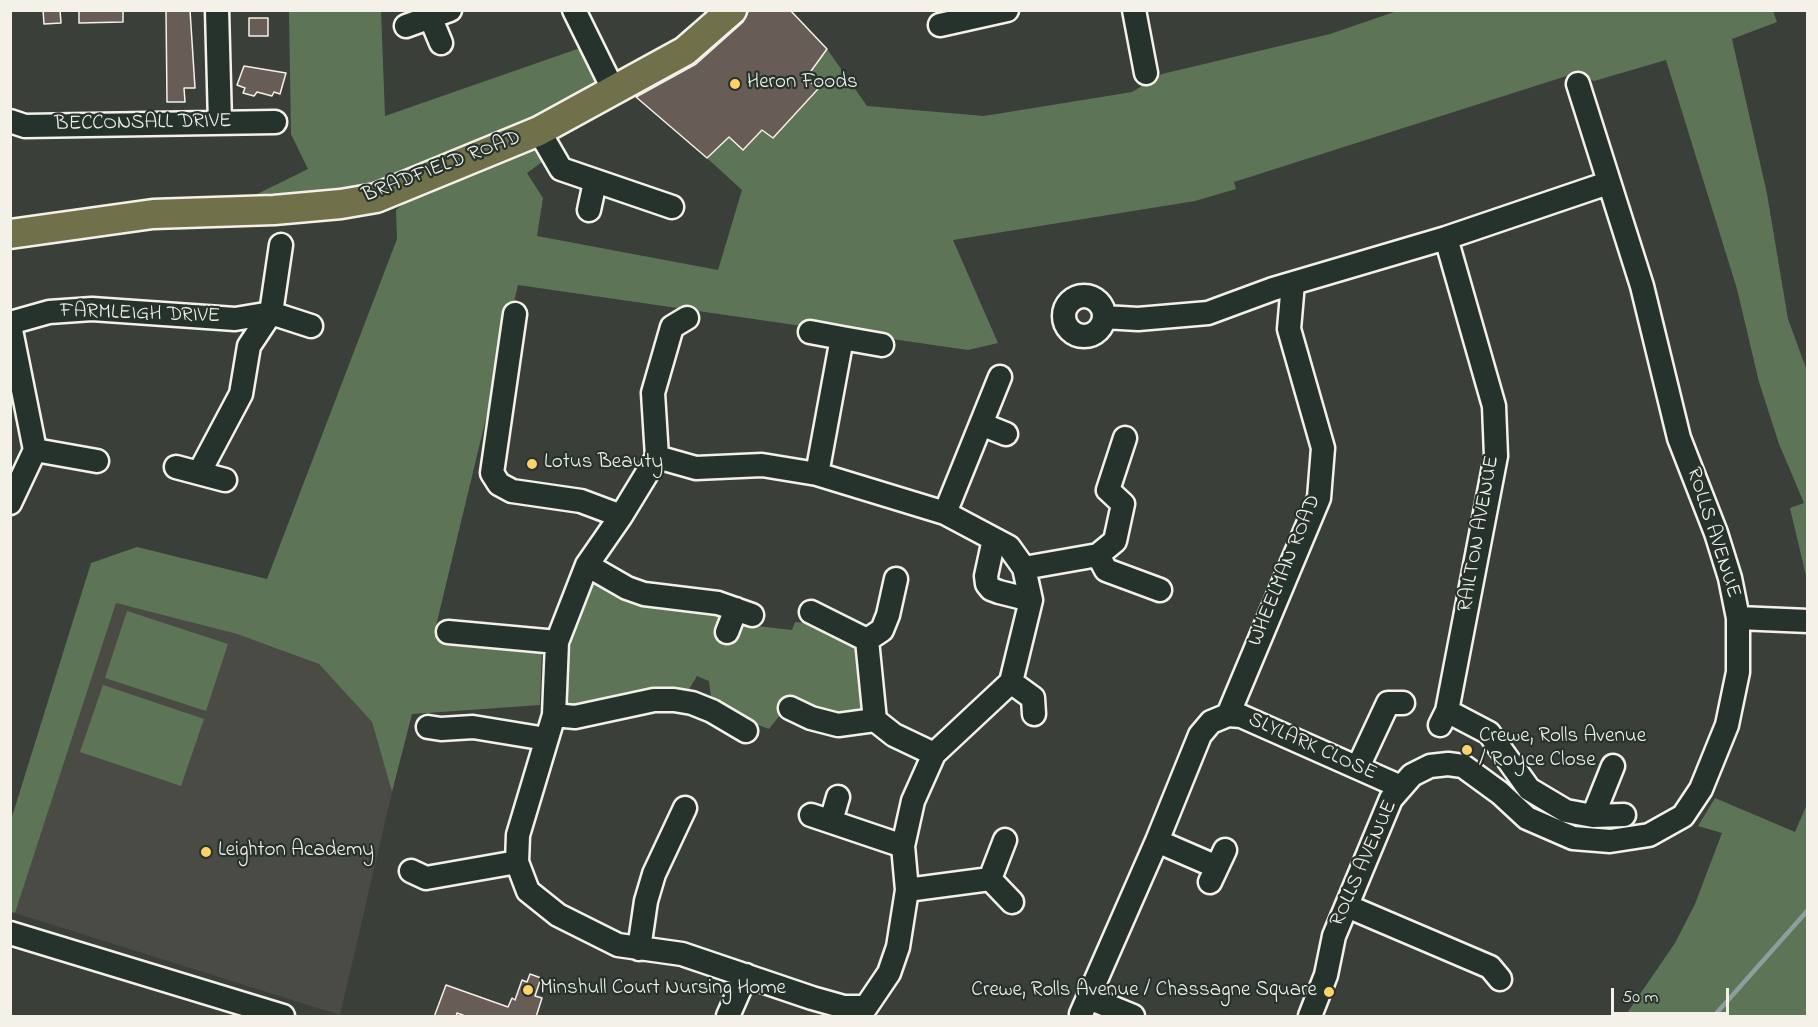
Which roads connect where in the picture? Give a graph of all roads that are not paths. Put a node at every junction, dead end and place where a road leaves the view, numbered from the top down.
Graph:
1 (217, 10) edge
2 (574, 10) edge
3 (732, 10) edge
4 (1007, 10) edge
5 (1134, 10) edge
6 (441, 15) edge
7 (940, 25) dead end
8 (406, 26) dead end
9 (441, 43) dead end
10 (1146, 72) dead end
11 (1578, 84) dead end
12 (614, 91) junction
13 (10, 121) edge
14 (275, 122) dead end
15 (220, 123) junction
16 (539, 131) junction
17 (595, 182) junction
18 (1608, 183) junction
19 (672, 207) dead end
20 (589, 210) dead end
21 (10, 234) edge
22 (1446, 238) junction
23 (281, 245) dead end
24 (1293, 283) junction
25 (271, 313) junction
26 (515, 314) dead end
27 (1104, 317) dead end
28 (687, 318) dead end
29 (10, 324) edge
30 (311, 326) dead end
31 (810, 332) dead end
32 (842, 338) junction
33 (882, 345) dead end
34 (1000, 377) dead end
35 (981, 424) junction
36 (1006, 434) dead end
37 (1125, 438) dead end
38 (35, 450) junction
39 (657, 457) junction
40 (97, 461) dead end
41 (176, 466) dead end
42 (199, 473) junction
43 (817, 474) junction
44 (225, 480) dead end
45 (10, 503) edge
46 (945, 513) junction
47 (621, 516) junction
48 (994, 539) junction
49 (1098, 555) junction
50 (587, 565) junction
51 (1024, 568) junction
52 (896, 579) dead end
53 (1160, 590) dead end
54 (1031, 600) junction
55 (811, 612) dead end
56 (1738, 618) junction
57 (1808, 621) edge
58 (448, 632) dead end
59 (726, 632) dead end
60 (867, 640) junction
61 (557, 642) junction
62 (1011, 681) junction
63 (1038, 702) dead end
64 (1403, 703) dead end
65 (790, 708) dead end
66 (1228, 714) junction
67 (554, 715) junction
68 (875, 720) junction
69 (428, 727) dead end
70 (746, 731) dead end
71 (546, 739) junction
72 (934, 754) junction
73 (1613, 766) dead end
74 (1358, 767) junction
75 (1401, 787) junction
76 (838, 797) dead end
77 (685, 808) dead end
78 (1624, 815) dead end
79 (1593, 816) junction
80 (1005, 840) dead end
81 (1157, 841) junction
82 (903, 846) junction
83 (517, 862) junction
84 (1217, 866) dead end
85 (990, 879) junction
86 (420, 881) dead end
87 (907, 890) junction
88 (1012, 902) dead end
89 (1347, 906) junction
90 (10, 933) edge
91 (639, 950) junction
92 (746, 975) junction
93 (1500, 979) dead end
94 (869, 1012) edge
95 (283, 1017) edge
96 (728, 1017) edge
97 (1133, 1017) edge
98 (1310, 1017) edge

1 - 15 street
2 - 12 street
3 - 12 main road, BRADFIELD ROAD
4 - 7 street
5 - 10 street
6 - 8 street
6 - 9 street
11 - 18 street, ROLLS AVENUE
12 - 16 main road, BRADFIELD ROAD
13 - 15 street, BECCONSALL DRIVE
14 - 15 street, BECCONSALL DRIVE
16 - 17 street
16 - 21 main road, BRADFIELD ROAD
17 - 19 street
17 - 20 street
18 - 22 street
18 - 56 street, ROLLS AVENUE
22 - 24 street
22 - 79 street, RAILTON AVENUE
23 - 25 street
24 - 27 street
24 - 66 street, WHEELMAN ROAD
25 - 29 street, FARMLEIGH DRIVE
25 - 30 street, FARMLEIGH DRIVE
25 - 42 street
26 - 47 street
28 - 39 street
29 - 38 street, FARMLEIGH DRIVE
31 - 32 street
32 - 33 street
32 - 43 street
34 - 35 street
35 - 36 street
35 - 46 street
37 - 49 street
38 - 40 street
38 - 45 street
39 - 43 street
39 - 47 street
41 - 42 street
42 - 44 street
43 - 46 street
46 - 48 street
47 - 50 street
48 - 51 street
48 - 54 street
49 - 51 street
49 - 53 street
50 - 59 street
50 - 61 street
51 - 54 street
52 - 60 street
54 - 62 street
55 - 60 street
56 - 57 street
56 - 75 street, ROLLS AVENUE
58 - 61 street
60 - 68 street
61 - 67 street
62 - 63 street
62 - 72 street
64 - 74 street
65 - 68 street
66 - 74 street, SLYLARK CLOSE
66 - 81 street, SLYLARK CLOSE
67 - 70 street
67 - 71 street
68 - 72 street
69 - 71 street
71 - 83 street
72 - 82 street
73 - 79 street
74 - 75 street, SLYLARK CLOSE
75 - 89 street, ROLLS AVENUE
76 - 82 street
77 - 91 street
78 - 79 street
80 - 85 street
81 - 84 street
81 - 97 street, SLYLARK CLOSE
82 - 87 street
83 - 86 street
83 - 91 street
85 - 87 street
85 - 88 street
87 - 94 street
89 - 93 street
89 - 98 street, ROLLS AVENUE
90 - 95 street
91 - 92 street
92 - 94 street
92 - 96 street

